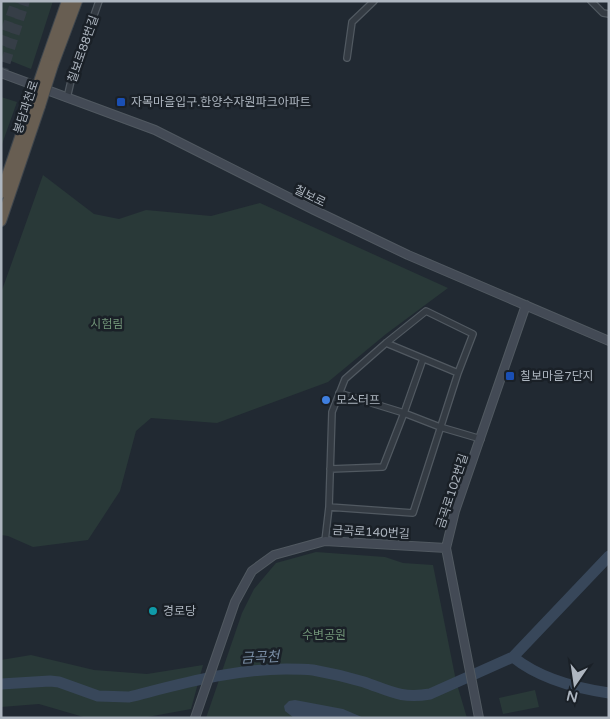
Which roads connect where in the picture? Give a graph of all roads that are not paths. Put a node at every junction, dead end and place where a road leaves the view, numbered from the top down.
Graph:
1 (67, 1) edge
2 (77, 1) edge
3 (100, 1) edge
4 (374, 1) edge
5 (591, 1) edge
6 (609, 14) edge
7 (347, 58) dead end
8 (50, 63) junction
9 (1, 73) edge
10 (67, 98) junction
11 (36, 104) junction
12 (1, 194) edge
13 (1, 221) edge
14 (526, 305) junction
15 (609, 341) edge
16 (386, 343) junction
17 (423, 360) junction
18 (458, 373) junction
19 (339, 393) junction
20 (404, 413) junction
21 (440, 427) junction
22 (481, 439) junction
23 (330, 469) junction
24 (329, 507) junction
25 (326, 541) junction
26 (446, 548) junction
27 (195, 718) edge
28 (479, 718) edge

1 - 8 highway, 봉담과천로
2 - 8 highway, 봉담과천로
3 - 10 street, 칠보로88번길
4 - 7 street
5 - 6 street
8 - 11 highway, 봉담과천로, bridge
9 - 10 street, 칠보로
10 - 14 street, 칠보로
11 - 12 highway, 봉담과천로
11 - 13 highway, 봉담과천로
14 - 15 street, 칠보로
14 - 22 street, 금곡로102번길
16 - 17 street
16 - 18 street
16 - 19 street
17 - 18 street
17 - 20 street
18 - 21 street
19 - 20 street
19 - 23 street
20 - 21 street
20 - 23 street
21 - 22 street
21 - 24 street
22 - 26 street, 금곡로102번길
23 - 24 street
24 - 25 street
25 - 26 street, 금곡로140번길
25 - 27 street, 금곡로140번길
26 - 28 street, 금곡로102번길

